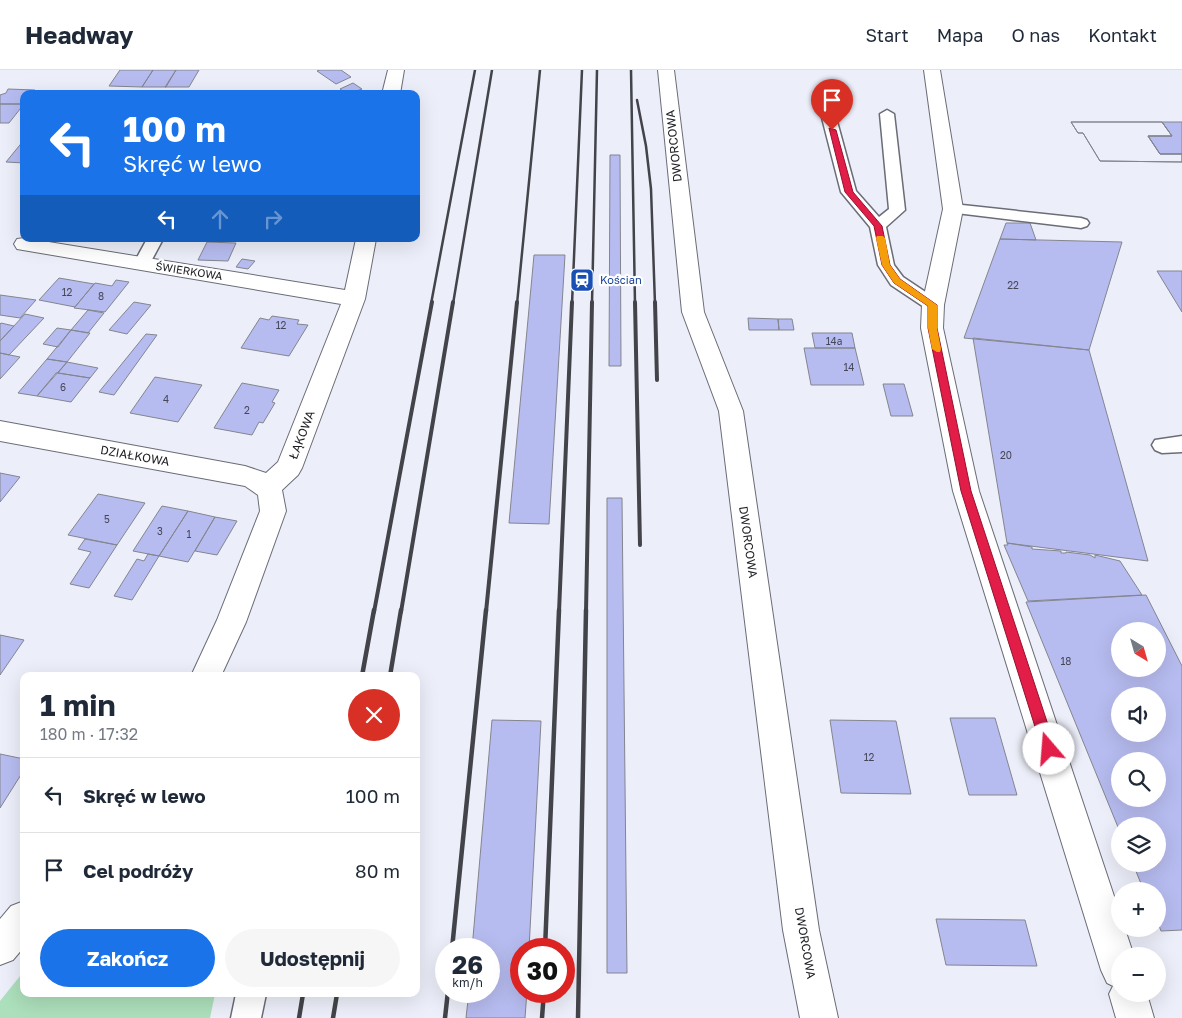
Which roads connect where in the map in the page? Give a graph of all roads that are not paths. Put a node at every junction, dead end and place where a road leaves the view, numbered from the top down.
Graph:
1 (396, 70) edge
2 (666, 70) edge
3 (932, 70) edge
4 (391, 90) edge
5 (828, 114) dead end
6 (887, 114) dead end
7 (953, 209) junction
8 (1081, 224) dead end
9 (878, 226) junction
10 (153, 242) edge
11 (365, 242) edge
12 (24, 244) dead end
13 (142, 263) junction
14 (354, 298) junction
15 (933, 305) junction
16 (0, 431) edge
17 (1182, 444) edge
18 (1162, 445) dead end
19 (268, 487) junction
20 (208, 672) edge
21 (20, 924) edge
22 (0, 947) edge
23 (1113, 947) edge
24 (250, 997) edge
25 (1131, 1002) edge
26 (246, 1018) edge
27 (819, 1018) edge
28 (1136, 1018) edge

1 - 4 street
2 - 27 street, DWORCOWA
3 - 7 street
5 - 9 lane
6 - 9 lane
7 - 8 lane
7 - 15 street
9 - 15 lane
10 - 13 lane
11 - 14 street, ŁĄKOWA
12 - 13 street, ŚWIERKOWA
13 - 14 street, ŚWIERKOWA
14 - 19 street, ŁĄKOWA
15 - 23 street
16 - 19 street, DZIAŁKOWA
17 - 18 lane
19 - 20 street
21 - 22 street
24 - 26 lane
25 - 28 street

